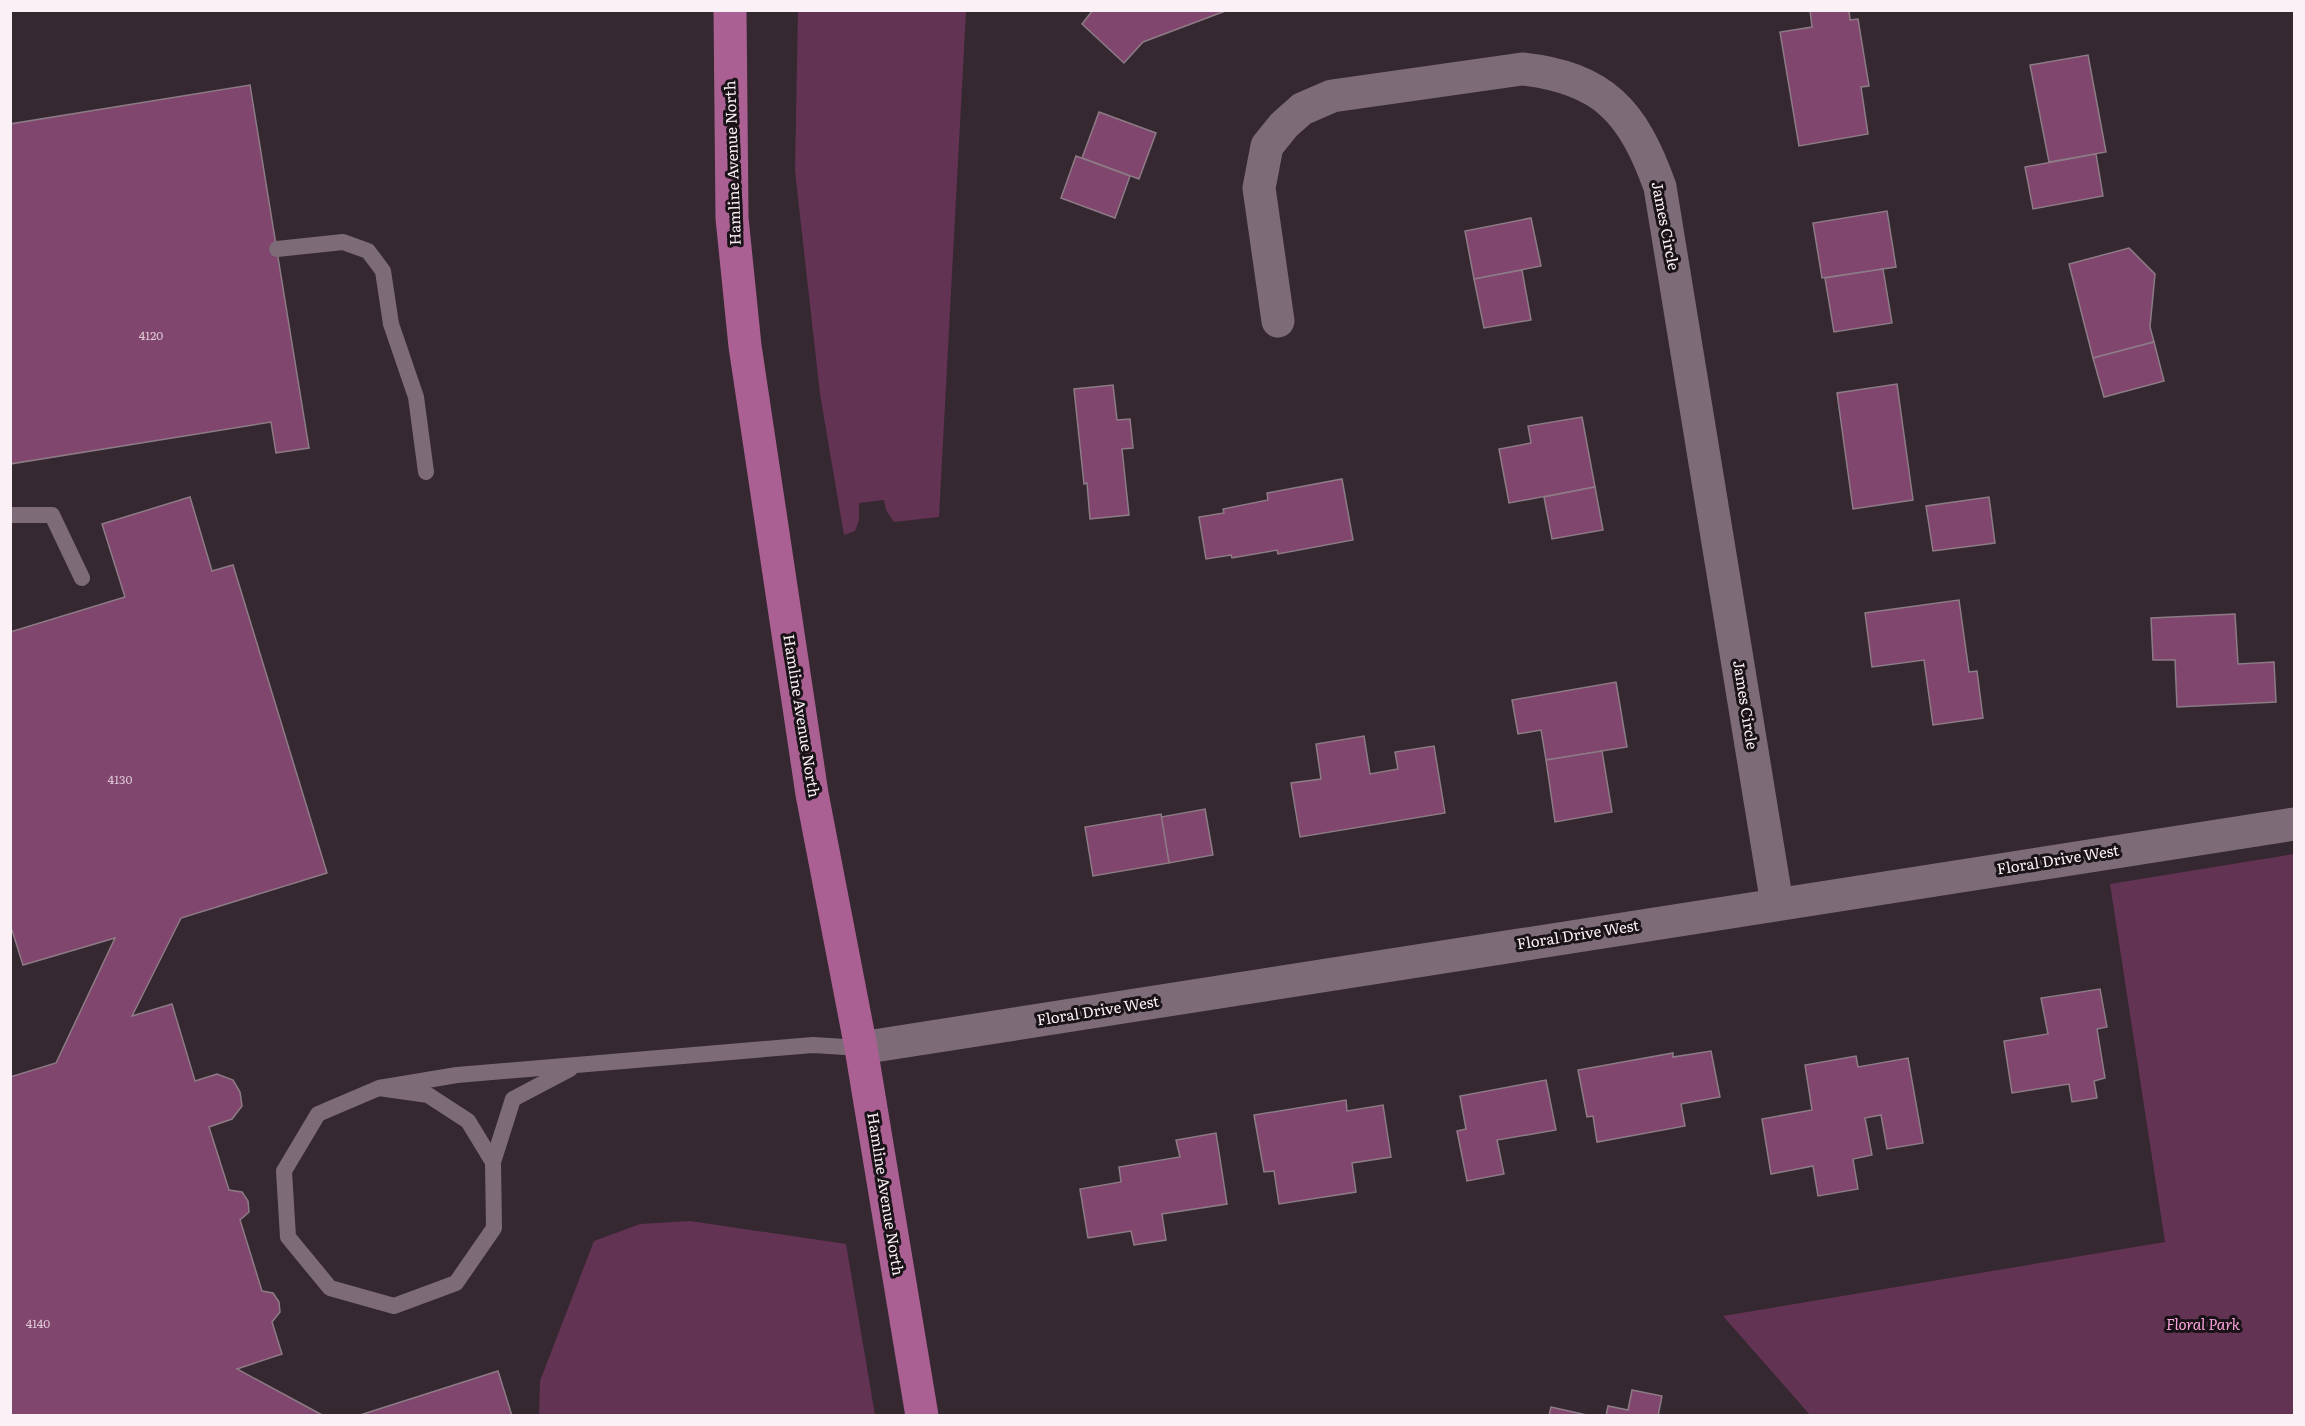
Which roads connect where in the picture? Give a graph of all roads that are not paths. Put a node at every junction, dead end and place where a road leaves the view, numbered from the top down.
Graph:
1 (730, 10) edge
2 (277, 249) dead end
3 (1278, 321) dead end
4 (426, 472) dead end
5 (10, 515) edge
6 (82, 578) dead end
7 (2295, 824) edge
8 (1777, 904) junction
9 (861, 1048) junction
10 (577, 1065) junction
11 (380, 1088) junction
12 (493, 1162) junction
13 (922, 1416) edge

1 - 9 main road, Hamline Avenue North
2 - 4 lane
3 - 8 street, James Circle
5 - 6 lane
7 - 8 street, Floral Drive West
8 - 9 street, Floral Drive West
9 - 10 lane
9 - 13 main road, Hamline Avenue North
10 - 11 lane
10 - 12 lane
11 - 12 lane
11 - 12 lane

